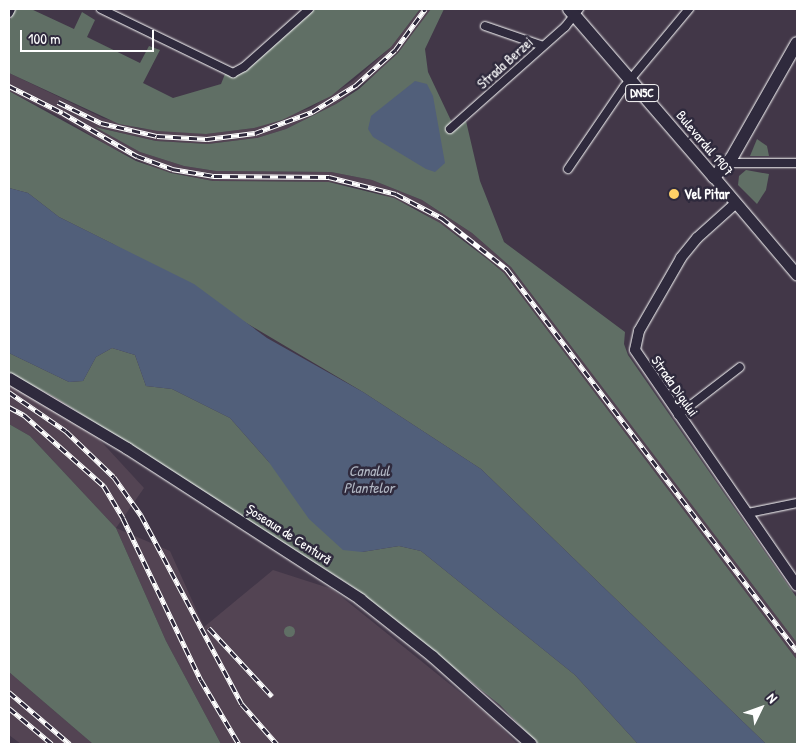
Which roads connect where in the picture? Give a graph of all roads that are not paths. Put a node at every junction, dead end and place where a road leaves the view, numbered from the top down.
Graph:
1 (11, 9) edge
2 (101, 9) edge
3 (309, 9) edge
4 (689, 9) edge
5 (574, 11) edge
6 (9, 13) edge
7 (485, 26) dead end
8 (797, 43) edge
9 (543, 46) junction
10 (630, 80) junction
11 (450, 129) dead end
12 (729, 163) junction
13 (797, 163) edge
14 (568, 169) dead end
15 (714, 177) junction
16 (736, 203) junction
17 (797, 275) edge
18 (740, 367) dead end
19 (9, 378) edge
20 (678, 415) junction
21 (797, 503) edge
22 (748, 513) junction
23 (797, 586) edge
24 (531, 744) edge

1 - 6 street
2 - 3 street
4 - 10 street
5 - 9 street, Strada Berzei
5 - 10 main road, Bulevardul 1907 / DN5C
7 - 9 street
8 - 12 main road
9 - 11 street, Strada Berzei
10 - 14 street
10 - 15 main road, Bulevardul 1907 / DN5C
12 - 13 street
12 - 15 main road
15 - 16 main road, Bulevardul 1907
16 - 17 main road, Bulevardul 1907
16 - 20 street, Strada Digului
18 - 20 street
19 - 24 main road, Șoseaua de Centură
20 - 22 street, Strada Digului
21 - 22 street
22 - 23 street, Strada Digului

